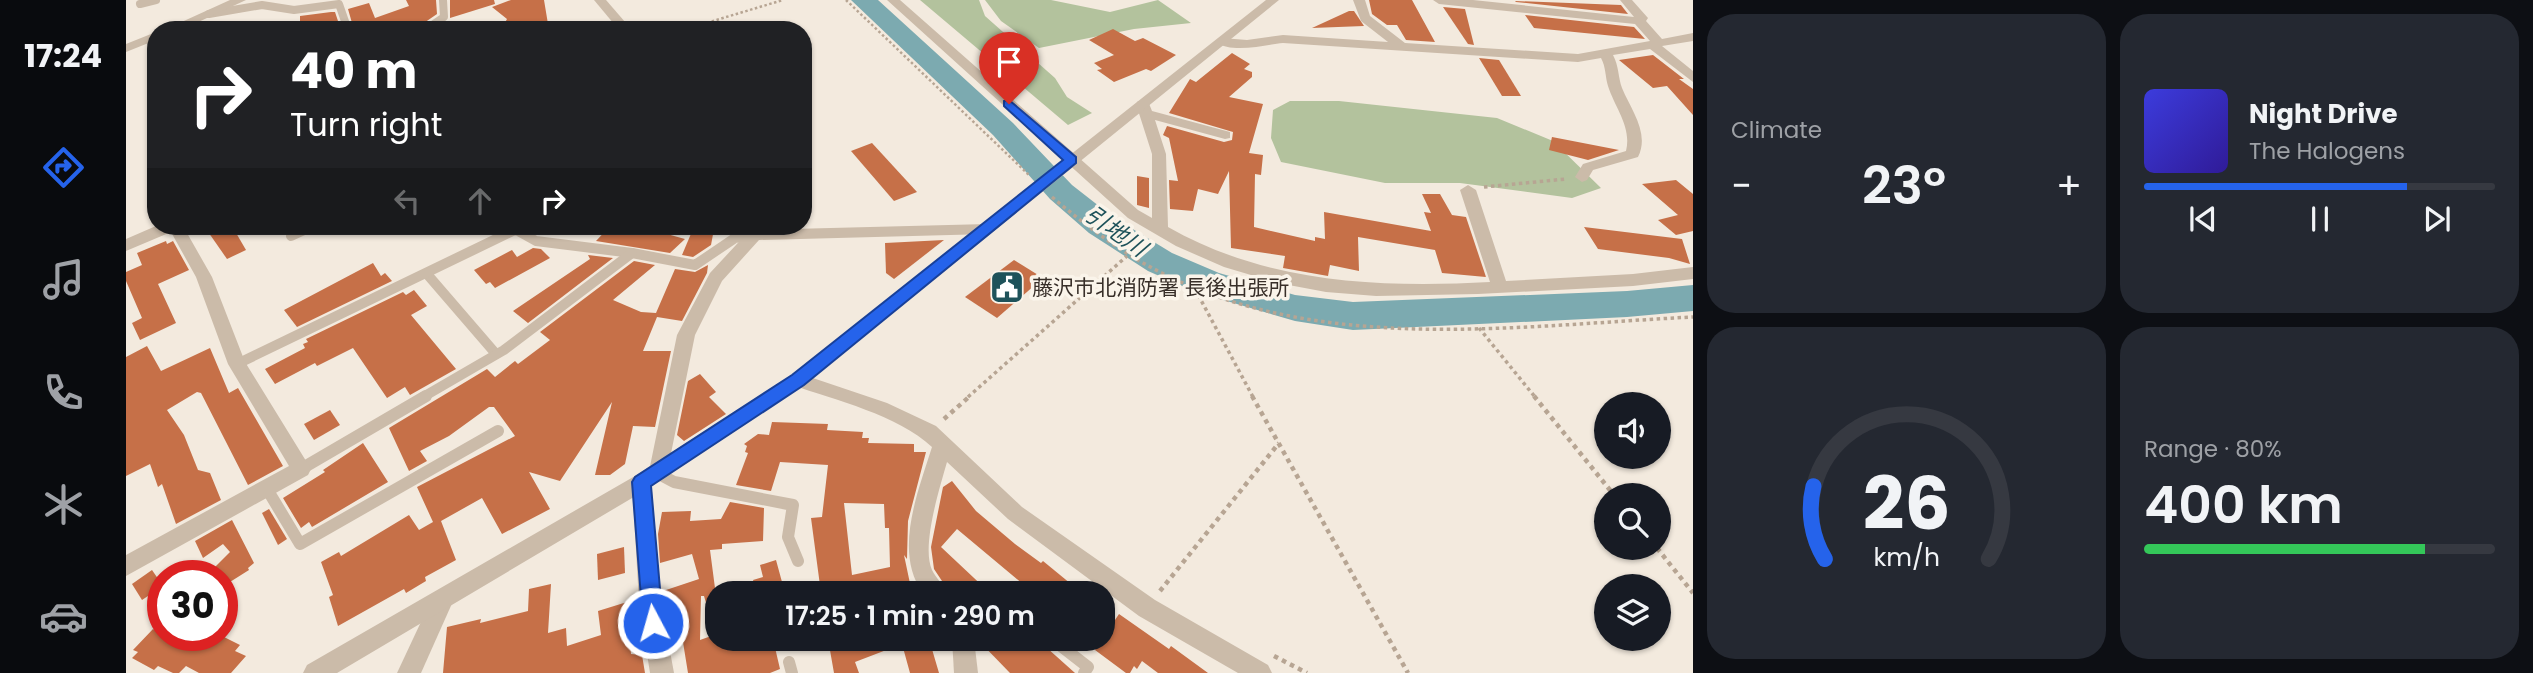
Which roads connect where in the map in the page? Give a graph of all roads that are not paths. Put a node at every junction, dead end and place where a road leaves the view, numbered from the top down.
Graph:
1 (156, 0) edge
2 (240, 0) edge
3 (443, 0) edge
4 (600, 0) edge
5 (892, 0) edge
6 (1273, 0) edge
7 (1359, 0) edge
8 (1439, 0) edge
9 (1536, 0) edge
10 (1626, 0) edge
11 (140, 4) dead end
12 (215, 8) edge
13 (1545, 13) junction
14 (188, 21) edge
15 (343, 21) edge
16 (438, 21) edge
17 (618, 21) edge
18 (1639, 21) junction
19 (1693, 37) edge
20 (147, 40) edge
21 (1222, 42) junction
22 (1655, 43) junction
23 (1402, 47) junction
24 (126, 48) edge
25 (1606, 55) junction
26 (1693, 78) edge
27 (1146, 109) junction
28 (1225, 135) dead end
29 (1068, 163) junction
30 (1583, 177) road end
31 (1468, 190) road end
32 (988, 229) junction
33 (812, 231) edge
34 (1160, 231) junction
35 (151, 235) edge
36 (179, 235) edge
37 (506, 235) edge
38 (529, 235) edge
39 (750, 235) edge
40 (762, 235) edge
41 (126, 245) edge
42 (632, 253) junction
43 (1693, 273) edge
44 (427, 274) junction
45 (1500, 287) junction
46 (496, 354) junction
47 (237, 364) junction
48 (798, 380) junction
49 (498, 430) dead end
50 (948, 436) junction
51 (301, 469) junction
52 (649, 478) junction
53 (267, 489) junction
54 (798, 561) dead end
55 (126, 566) edge
56 (928, 581) edge
57 (443, 599) junction
58 (964, 651) edge
59 (1067, 651) edge
60 (315, 673) edge
61 (410, 673) edge
62 (662, 673) edge
63 (966, 673) edge
64 (1084, 673) edge
65 (1260, 673) edge

1 - 11 lane
2 - 12 street
3 - 16 lane
4 - 17 street
5 - 29 street
6 - 21 street
7 - 23 street
8 - 13 street
9 - 13 street
10 - 18 street
12 - 14 street
12 - 15 lane
13 - 18 street
18 - 22 street
19 - 22 street
20 - 24 street
21 - 23 street
21 - 27 street
22 - 25 street
22 - 26 street
23 - 25 street
25 - 30 street
27 - 28 street
27 - 29 street
27 - 34 street
29 - 32 street
29 - 34 street
31 - 45 street
32 - 33 street
32 - 48 street
34 - 45 street
35 - 41 street
36 - 47 street
37 - 44 lane
38 - 42 lane
39 - 42 lane
40 - 52 street
42 - 46 lane
43 - 45 street
44 - 46 lane
44 - 47 lane
46 - 51 lane
47 - 51 street
48 - 50 street
48 - 52 street
49 - 53 lane
50 - 56 street
50 - 65 street
51 - 53 street
52 - 54 lane
52 - 57 street
52 - 62 street
53 - 55 street
57 - 60 street
57 - 61 street
58 - 63 street
59 - 64 lane

